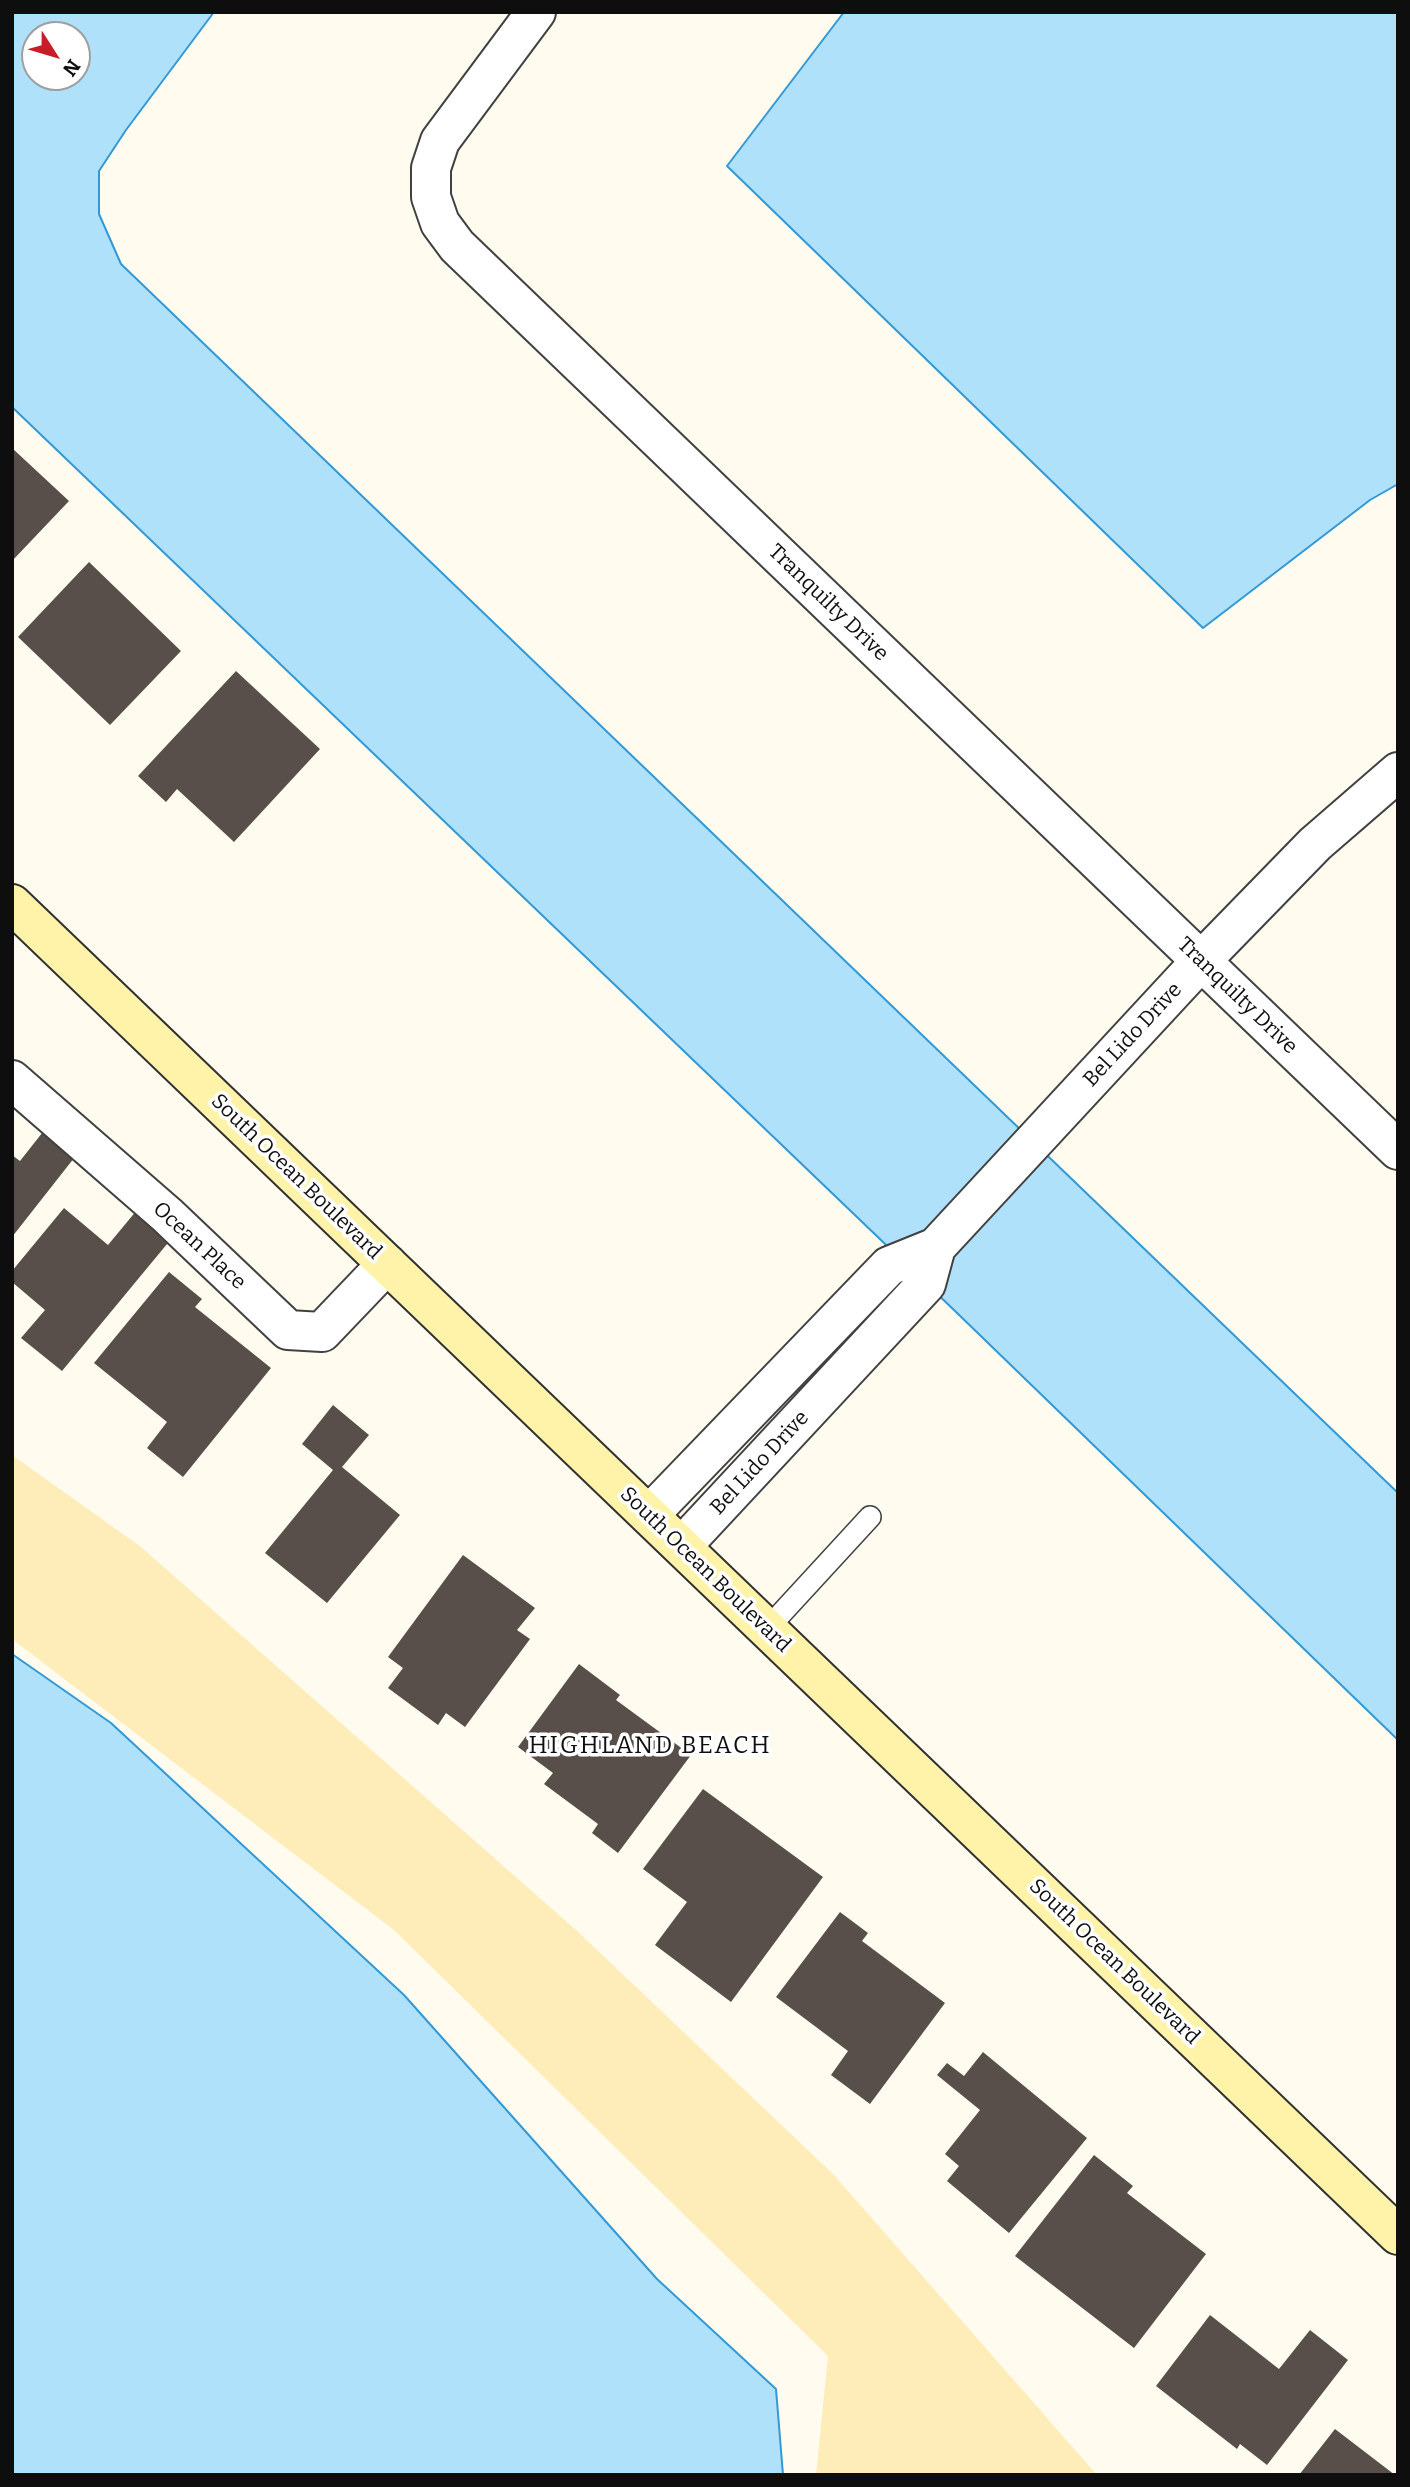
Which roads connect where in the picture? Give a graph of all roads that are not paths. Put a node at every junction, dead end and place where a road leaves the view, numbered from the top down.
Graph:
1 (536, 12) edge
2 (1398, 772) edge
3 (12, 904) edge
4 (1201, 961) junction
5 (12, 1080) edge
6 (1398, 1150) edge
7 (936, 1247) junction
8 (387, 1264) junction
9 (649, 1516) junction
10 (870, 1517) dead end
11 (682, 1546) junction
12 (767, 1629) junction
13 (1398, 2235) edge

1 - 4 street, Tranquilty Drive
2 - 4 street, Bel Lido Drive
3 - 8 main road, South Ocean Boulevard
4 - 6 street, Tranquilty Drive
4 - 7 street, Bel Lido Drive
5 - 8 street, Ocean Place
7 - 9 street, Bel Lido Drive
7 - 11 street, Bel Lido Drive
8 - 9 main road, South Ocean Boulevard
9 - 11 main road, South Ocean Boulevard
10 - 12 lane
11 - 12 main road, South Ocean Boulevard
12 - 13 main road, South Ocean Boulevard

